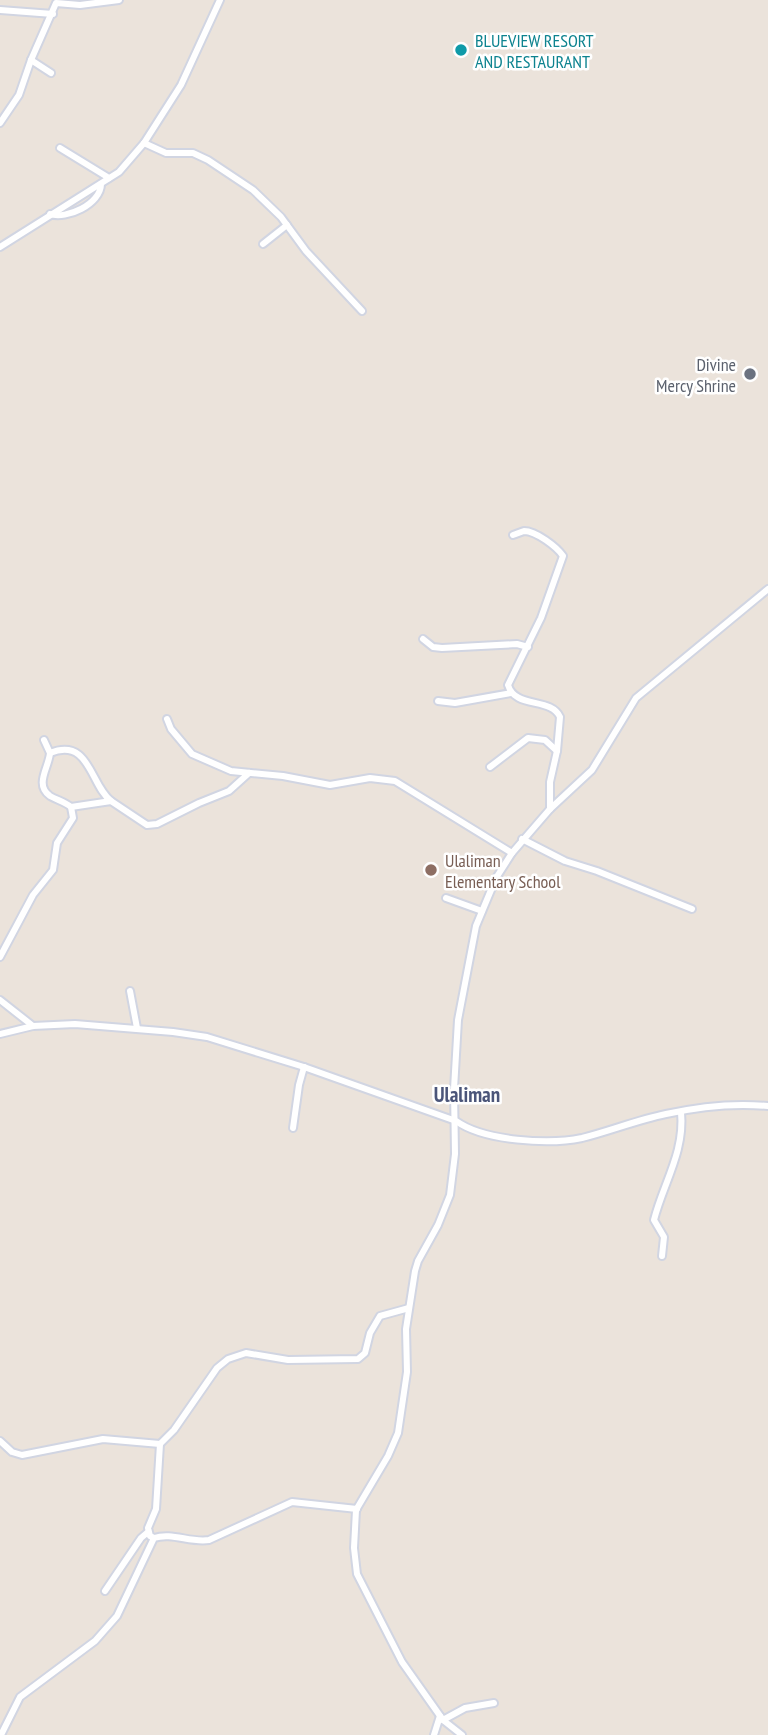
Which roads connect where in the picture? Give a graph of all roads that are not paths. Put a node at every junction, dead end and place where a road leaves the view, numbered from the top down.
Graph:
1 (119, 0) edge
2 (220, 0) edge
3 (46, 1) edge
4 (56, 3) junction
5 (0, 10) edge
6 (53, 14) junction
7 (31, 61) junction
8 (51, 73) dead end
9 (0, 123) edge
10 (144, 143) junction
11 (60, 149) dead end
12 (109, 178) junction
13 (287, 225) junction
14 (263, 244) dead end
15 (0, 247) edge
16 (362, 312) dead end
17 (513, 535) dead end
18 (768, 589) edge
19 (423, 639) dead end
20 (528, 647) junction
21 (511, 693) junction
22 (438, 701) dead end
23 (167, 719) dead end
24 (44, 740) dead end
25 (557, 751) junction
26 (50, 753) junction
27 (491, 767) dead end
28 (249, 773) junction
29 (111, 801) junction
30 (71, 807) junction
31 (550, 809) junction
32 (522, 839) junction
33 (512, 853) junction
34 (446, 898) dead end
35 (692, 909) dead end
36 (482, 911) junction
37 (0, 957) edge
38 (130, 991) dead end
39 (0, 1000) edge
40 (33, 1026) junction
41 (137, 1028) junction
42 (0, 1034) edge
43 (304, 1068) junction
44 (768, 1106) edge
45 (681, 1112) junction
46 (456, 1121) junction
47 (293, 1128) dead end
48 (662, 1255) dead end
49 (409, 1308) junction
50 (0, 1441) edge
51 (160, 1444) junction
52 (357, 1509) junction
53 (148, 1532) junction
54 (154, 1538) junction
55 (106, 1591) dead end
56 (494, 1703) dead end
57 (442, 1718) junction
58 (1, 1735) edge
59 (434, 1735) edge
60 (462, 1735) edge

1 - 4 street
2 - 10 street
3 - 4 street
4 - 6 street
5 - 6 street
6 - 7 street
7 - 8 street
7 - 9 street
10 - 12 street
10 - 13 street
11 - 12 street
12 - 15 street
13 - 14 street
13 - 16 street
17 - 20 street
18 - 31 street
19 - 20 street
20 - 21 street
21 - 22 street
21 - 25 street
23 - 28 street
24 - 26 street
25 - 27 street
25 - 31 street
26 - 29 street
26 - 30 street
28 - 29 street
28 - 33 street
29 - 30 street
30 - 37 street
31 - 32 street
32 - 33 street
32 - 35 street
33 - 36 street
34 - 36 street
36 - 46 street
38 - 41 street
39 - 40 street
40 - 41 street
40 - 42 street
41 - 43 street
43 - 46 street
43 - 47 street
44 - 45 street
45 - 46 street
45 - 48 street
46 - 49 street
49 - 51 street
49 - 52 street
50 - 51 street
51 - 53 street
52 - 54 street
52 - 57 street
53 - 54 street
53 - 55 street
54 - 58 street
56 - 57 street
57 - 59 street
57 - 60 street

